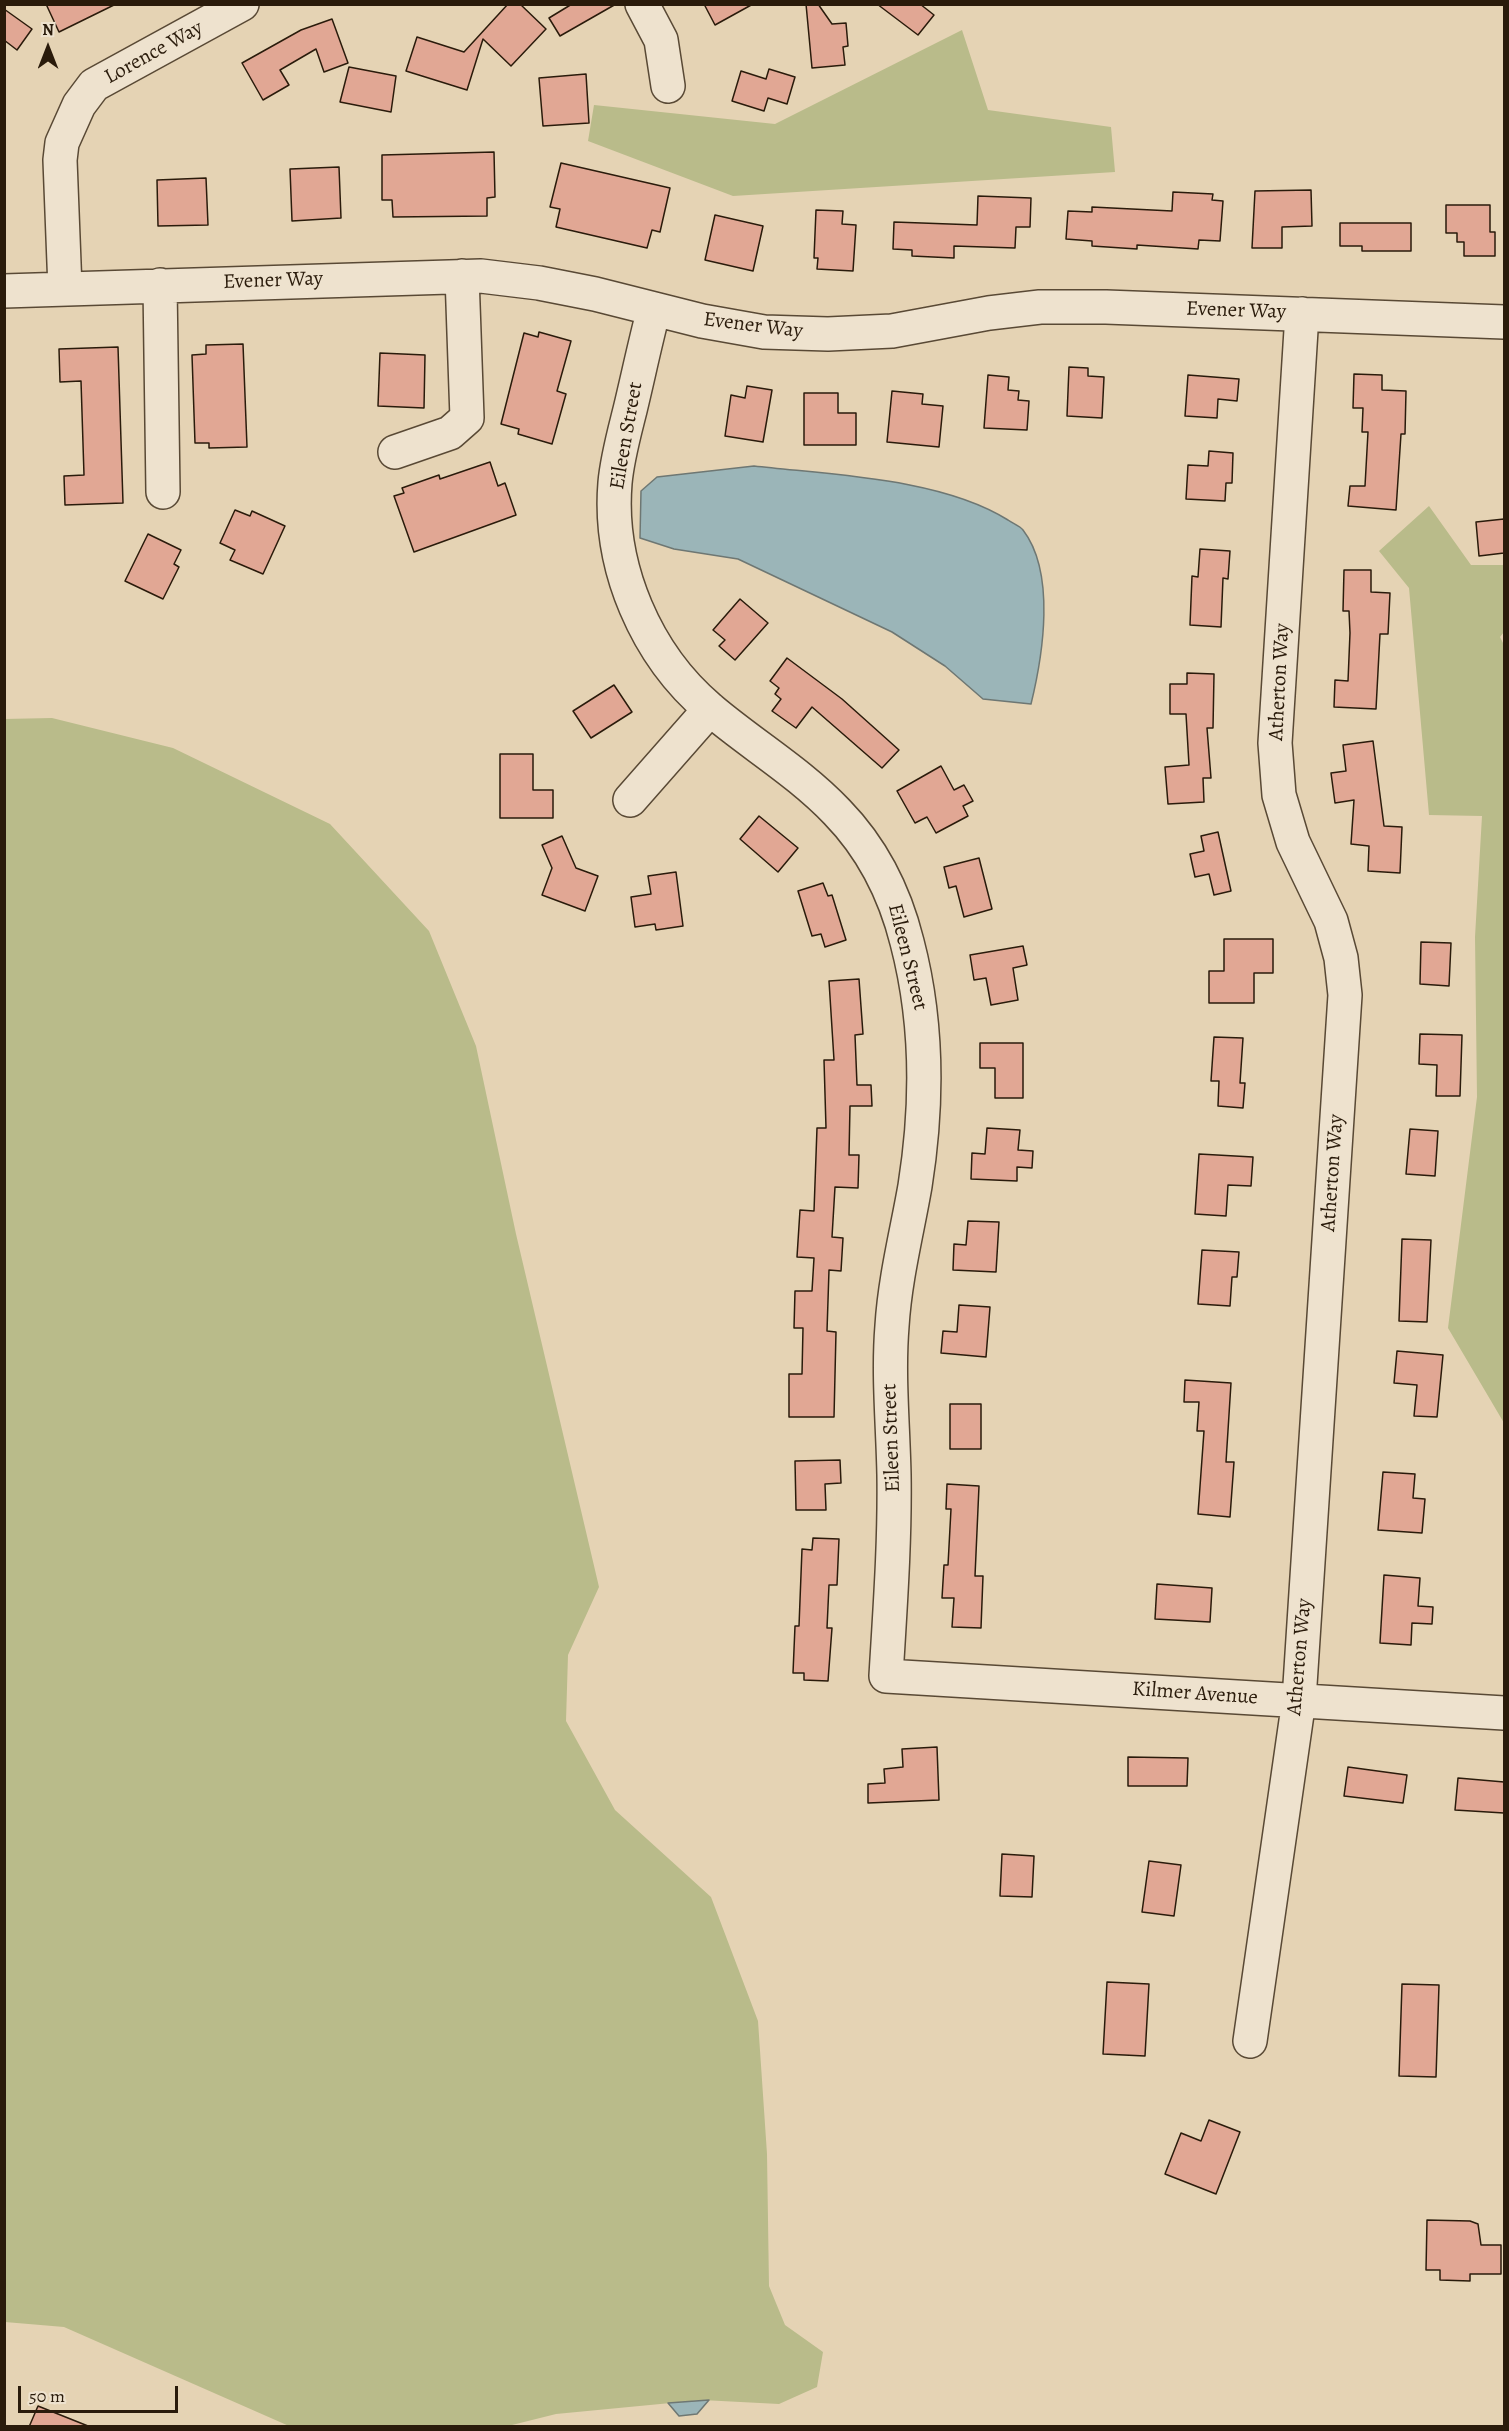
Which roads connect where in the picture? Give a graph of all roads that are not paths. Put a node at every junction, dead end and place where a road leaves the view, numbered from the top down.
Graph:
1 (242, 4) edge
2 (642, 4) edge
3 (668, 86) dead end
4 (462, 276) junction
5 (160, 285) junction
6 (65, 289) junction
7 (4, 291) edge
8 (654, 309) junction
9 (1302, 314) junction
10 (1504, 322) edge
11 (395, 452) dead end
12 (163, 492) dead end
13 (710, 709) junction
14 (630, 800) dead end
15 (886, 1676) joint
16 (1299, 1700) junction
17 (1504, 1713) edge
18 (1250, 2040) dead end

1 - 6 street, Lorence Way
2 - 3 street
4 - 5 street, Evener Way
4 - 8 street, Evener Way
4 - 11 street
5 - 6 street, Evener Way
5 - 12 street
6 - 7 street, Evener Way
8 - 9 street, Evener Way
8 - 13 street, Eileen Street
9 - 10 street, Evener Way
9 - 16 street, Atherton Way
13 - 14 street
13 - 15 street, Eileen Street
15 - 16 street, Kilmer Avenue
16 - 17 street, Kilmer Avenue
16 - 18 street, Atherton Way

